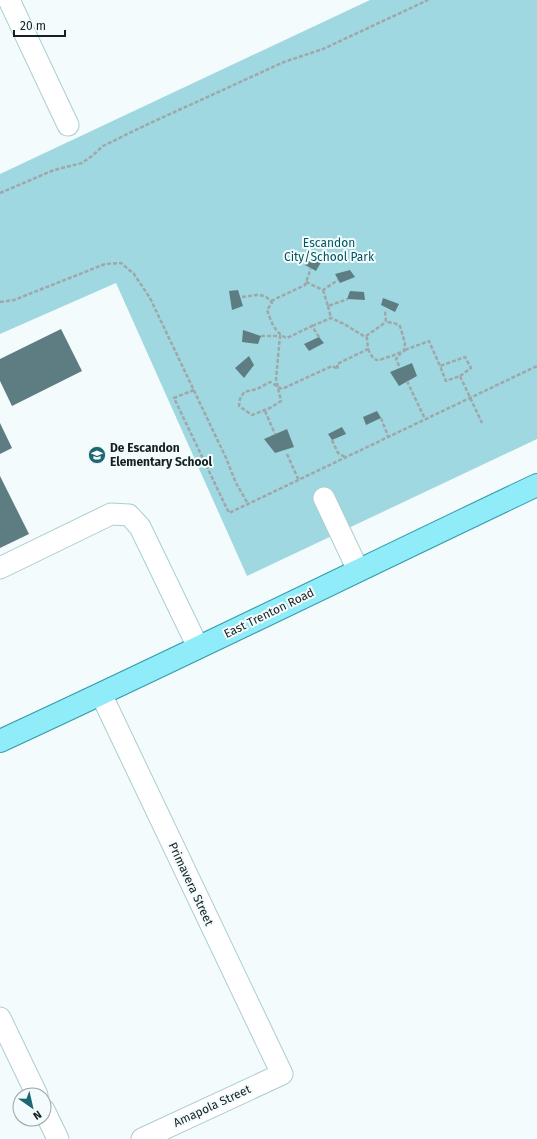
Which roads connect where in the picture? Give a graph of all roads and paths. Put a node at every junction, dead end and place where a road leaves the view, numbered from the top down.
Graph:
1 (9, 0) edge
2 (428, 0) edge
3 (68, 125) dead end
4 (0, 193) edge
5 (311, 268) dead end
6 (338, 280) dead end
7 (306, 282) junction
8 (323, 290) junction
9 (242, 297) dead end
10 (348, 298) dead end
11 (271, 301) junction
12 (0, 302) edge
13 (328, 306) junction
14 (385, 310) dead end
15 (331, 318) junction
16 (386, 322) junction
17 (312, 326) junction
18 (261, 336) dead end
19 (280, 336) junction
20 (366, 336) junction
21 (319, 337) dead end
22 (368, 349) junction
23 (404, 351) junction
24 (399, 366) dead end
25 (440, 366) junction
26 (537, 366) edge
27 (460, 376) junction
28 (407, 382) dead end
29 (277, 387) junction
30 (194, 390) junction
31 (470, 398) junction
32 (265, 411) dead end
33 (381, 418) dead end
34 (425, 419) junction
35 (482, 423) dead end
36 (275, 434) dead end
37 (388, 436) junction
38 (332, 440) dead end
39 (287, 454) dead end
40 (344, 457) junction
41 (299, 481) junction
42 (537, 485) edge
43 (324, 498) dead end
44 (248, 504) junction
45 (0, 568) edge
46 (358, 570) junction
47 (198, 647) junction
48 (101, 694) junction
49 (0, 741) edge
50 (0, 1018) edge
51 (282, 1074) joint
52 (33, 1087) edge
53 (52, 1127) edge
54 (58, 1139) edge
55 (142, 1139) edge

1 - 3 street
2 - 4 path
5 - 7 path
6 - 8 path
7 - 8 path
7 - 11 path
8 - 13 path
9 - 11 path
10 - 13 path
11 - 19 path
12 - 30 path
13 - 15 path
14 - 16 path
15 - 17 path
15 - 20 path
16 - 20 path
16 - 23 path
17 - 19 path
17 - 21 path
18 - 19 path
19 - 29 path
20 - 22 path
22 - 23 path
22 - 29 path
23 - 24 path
23 - 25 path
25 - 27 path
25 - 27 path
26 - 31 path
27 - 31 path
28 - 34 path
29 - 29 path
30 - 44 path
30 - 44 path
31 - 34 path
31 - 35 path
32 - 36 path
33 - 37 path
34 - 37 path
37 - 40 path
38 - 40 path
39 - 41 path
40 - 41 path
41 - 44 path
42 - 46 main road, East Trenton Road
43 - 46 street
45 - 47 street
46 - 47 main road, East Trenton Road
47 - 48 main road, East Trenton Road
48 - 49 main road, East Trenton Road
48 - 51 street, Primavera Street
50 - 52 street
51 - 55 street, Amapola Street
53 - 54 street

